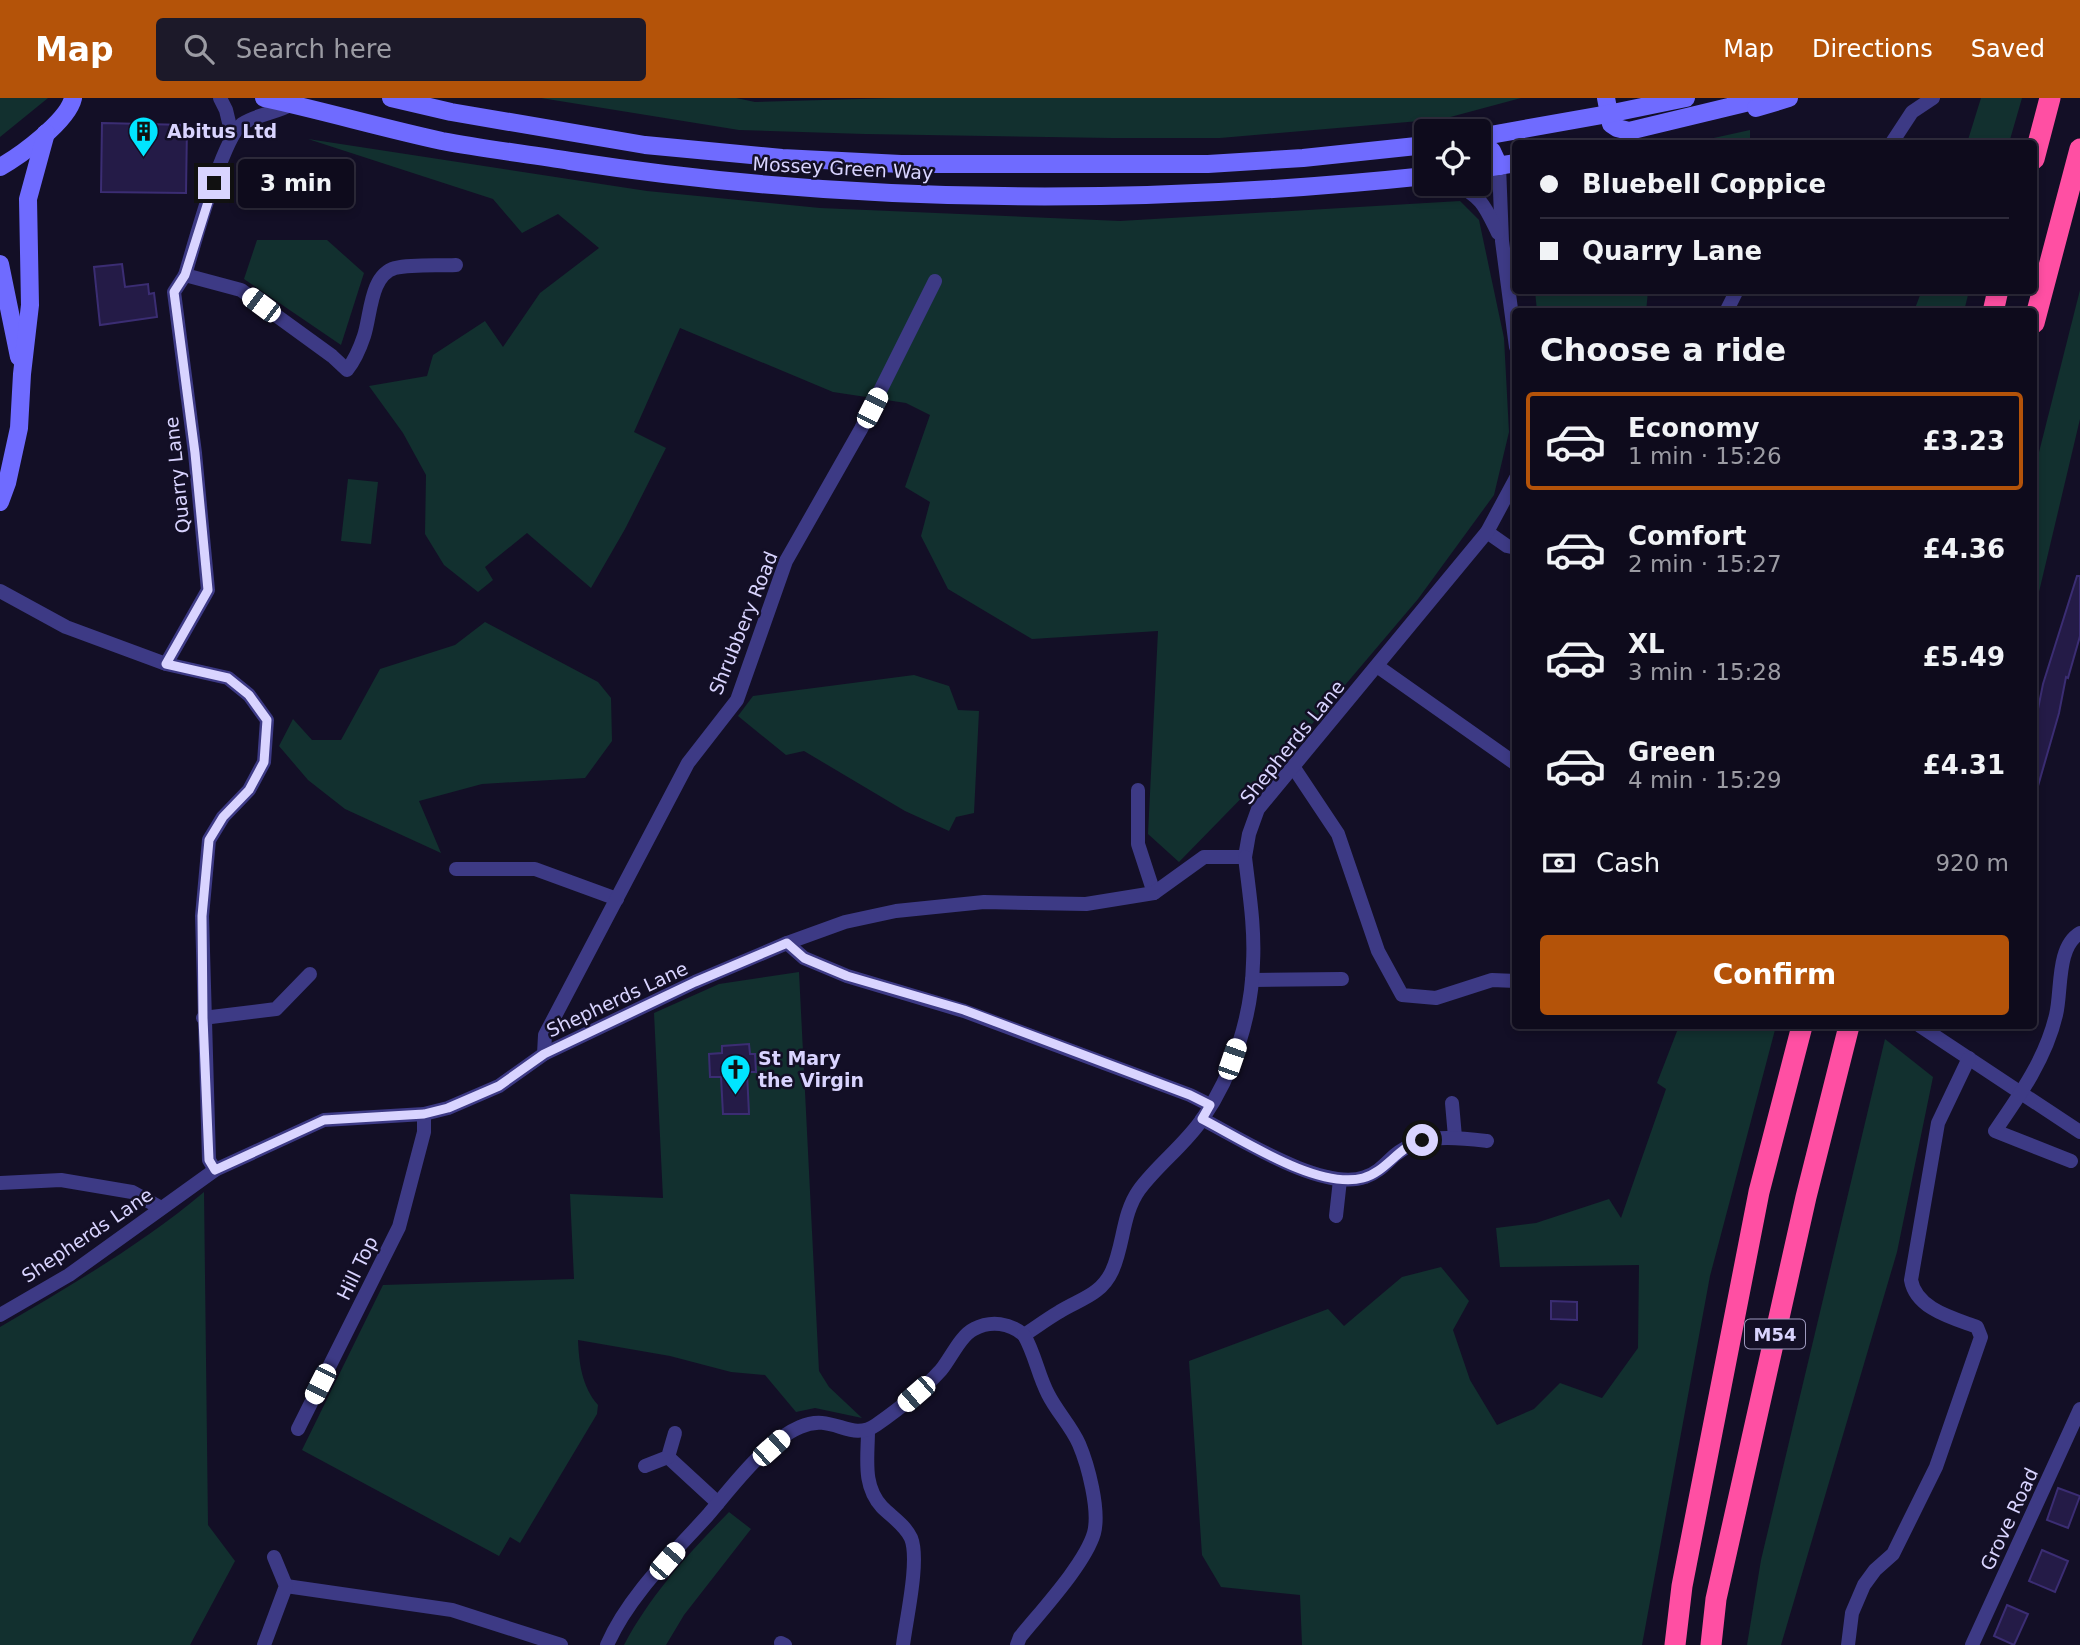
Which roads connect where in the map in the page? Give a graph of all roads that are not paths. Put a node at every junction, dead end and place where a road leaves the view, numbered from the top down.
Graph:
1 (90, 98) edge
2 (220, 98) edge
3 (264, 98) edge
4 (391, 98) edge
5 (1766, 98) edge
6 (1789, 98) edge
7 (1933, 98) edge
8 (2050, 98) edge
9 (1671, 99) edge
10 (72, 102) edge
11 (292, 104) junction
12 (1607, 106) edge
13 (46, 133) junction
14 (1491, 134) edge
15 (232, 135) junction
16 (1636, 140) edge
17 (1894, 140) edge
18 (1414, 146) edge
19 (2037, 148) edge
20 (2080, 149) edge
21 (1491, 151) edge
22 (1414, 157) edge
23 (1208, 164) junction
24 (1507, 164) edge
25 (0, 167) edge
26 (1414, 177) edge
27 (1476, 196) edge
28 (1502, 241) junction
29 (0, 264) edge
30 (456, 265) dead end
31 (185, 275) junction
32 (935, 281) dead end
33 (2037, 312) edge
34 (1512, 317) edge
35 (22, 374) junction
36 (1512, 485) edge
37 (0, 502) edge
38 (1487, 532) junction
39 (1512, 547) edge
40 (0, 591) edge
41 (166, 664) junction
42 (1377, 666) junction
43 (1512, 761) edge
44 (1294, 768) junction
45 (1138, 790) dead end
46 (1245, 857) junction
47 (456, 869) dead end
48 (1154, 893) junction
49 (617, 899) junction
50 (2080, 933) edge
51 (787, 943) junction
52 (310, 974) dead end
53 (1342, 979) dead end
54 (1252, 980) junction
55 (1512, 981) edge
56 (203, 1018) junction
57 (1801, 1029) edge
58 (1848, 1029) edge
59 (1926, 1029) edge
60 (544, 1054) junction
61 (1969, 1058) junction
62 (2022, 1093) junction
63 (1452, 1103) dead end
64 (1210, 1105) junction
65 (424, 1114) junction
66 (1202, 1119) junction
67 (2080, 1132) edge
68 (1455, 1137) junction
69 (1487, 1141) dead end
70 (2071, 1161) dead end
71 (215, 1170) junction
72 (1340, 1180) junction
73 (0, 1183) edge
74 (161, 1208) junction
75 (1336, 1216) dead end
76 (0, 1315) edge
77 (1024, 1335) junction
78 (2080, 1409) edge
79 (298, 1429) dead end
80 (868, 1430) junction
81 (675, 1433) dead end
82 (668, 1457) junction
83 (645, 1466) dead end
84 (718, 1503) junction
85 (274, 1557) dead end
86 (286, 1586) junction
87 (264, 1645) edge
88 (561, 1645) edge
89 (607, 1645) edge
90 (903, 1645) edge
91 (1017, 1645) edge
92 (1675, 1645) edge
93 (1711, 1645) edge
94 (1848, 1645) edge
95 (1972, 1645) edge

1 - 10 main road
2 - 15 street
3 - 11 main road, Mossey Green Way
4 - 23 main road, Mossey Green Way
5 - 12 main road
6 - 16 main road
7 - 17 street
8 - 19 highway
9 - 12 main road
10 - 13 main road
11 - 15 street
11 - 26 main road, Mossey Green Way
12 - 14 main road
13 - 25 main road
13 - 35 main road
15 - 31 street, Quarry Lane
18 - 23 main road, Mossey Green Way
20 - 33 highway
21 - 24 main road
22 - 23 main road
24 - 28 street
27 - 28 street
28 - 34 street
29 - 35 main road
30 - 31 street
31 - 41 street, Quarry Lane
32 - 49 street, Shrubbery Road
35 - 37 main road
36 - 38 street, Shepherds Lane
38 - 39 street
38 - 42 street, Shepherds Lane
40 - 41 street
41 - 56 street
42 - 43 street
42 - 44 street, Shepherds Lane
44 - 46 street, Shepherds Lane
44 - 55 street
45 - 48 street
46 - 48 street, Shepherds Lane
46 - 54 street
47 - 49 street
48 - 51 street, Shepherds Lane
49 - 60 street, Shrubbery Road
50 - 62 street
51 - 60 street, Shepherds Lane
51 - 64 street
52 - 56 street
53 - 54 street
54 - 64 street
56 - 71 street
57 - 92 highway, M54
58 - 93 highway, M54
59 - 61 street
60 - 65 street, Shepherds Lane
61 - 62 street
61 - 94 street
62 - 67 street
62 - 70 street
63 - 68 street
64 - 66 street
65 - 71 street, Shepherds Lane
65 - 79 street, Hill Top
66 - 72 street
66 - 77 street
68 - 69 street
68 - 72 street
71 - 74 street, Shepherds Lane
72 - 75 street
73 - 74 street
74 - 76 street, Shepherds Lane
77 - 80 street
77 - 91 street
78 - 95 street, Grove Road
80 - 84 street
80 - 90 street
81 - 82 street
82 - 83 street
82 - 84 street
84 - 89 street
85 - 86 street
86 - 87 street
86 - 88 street

